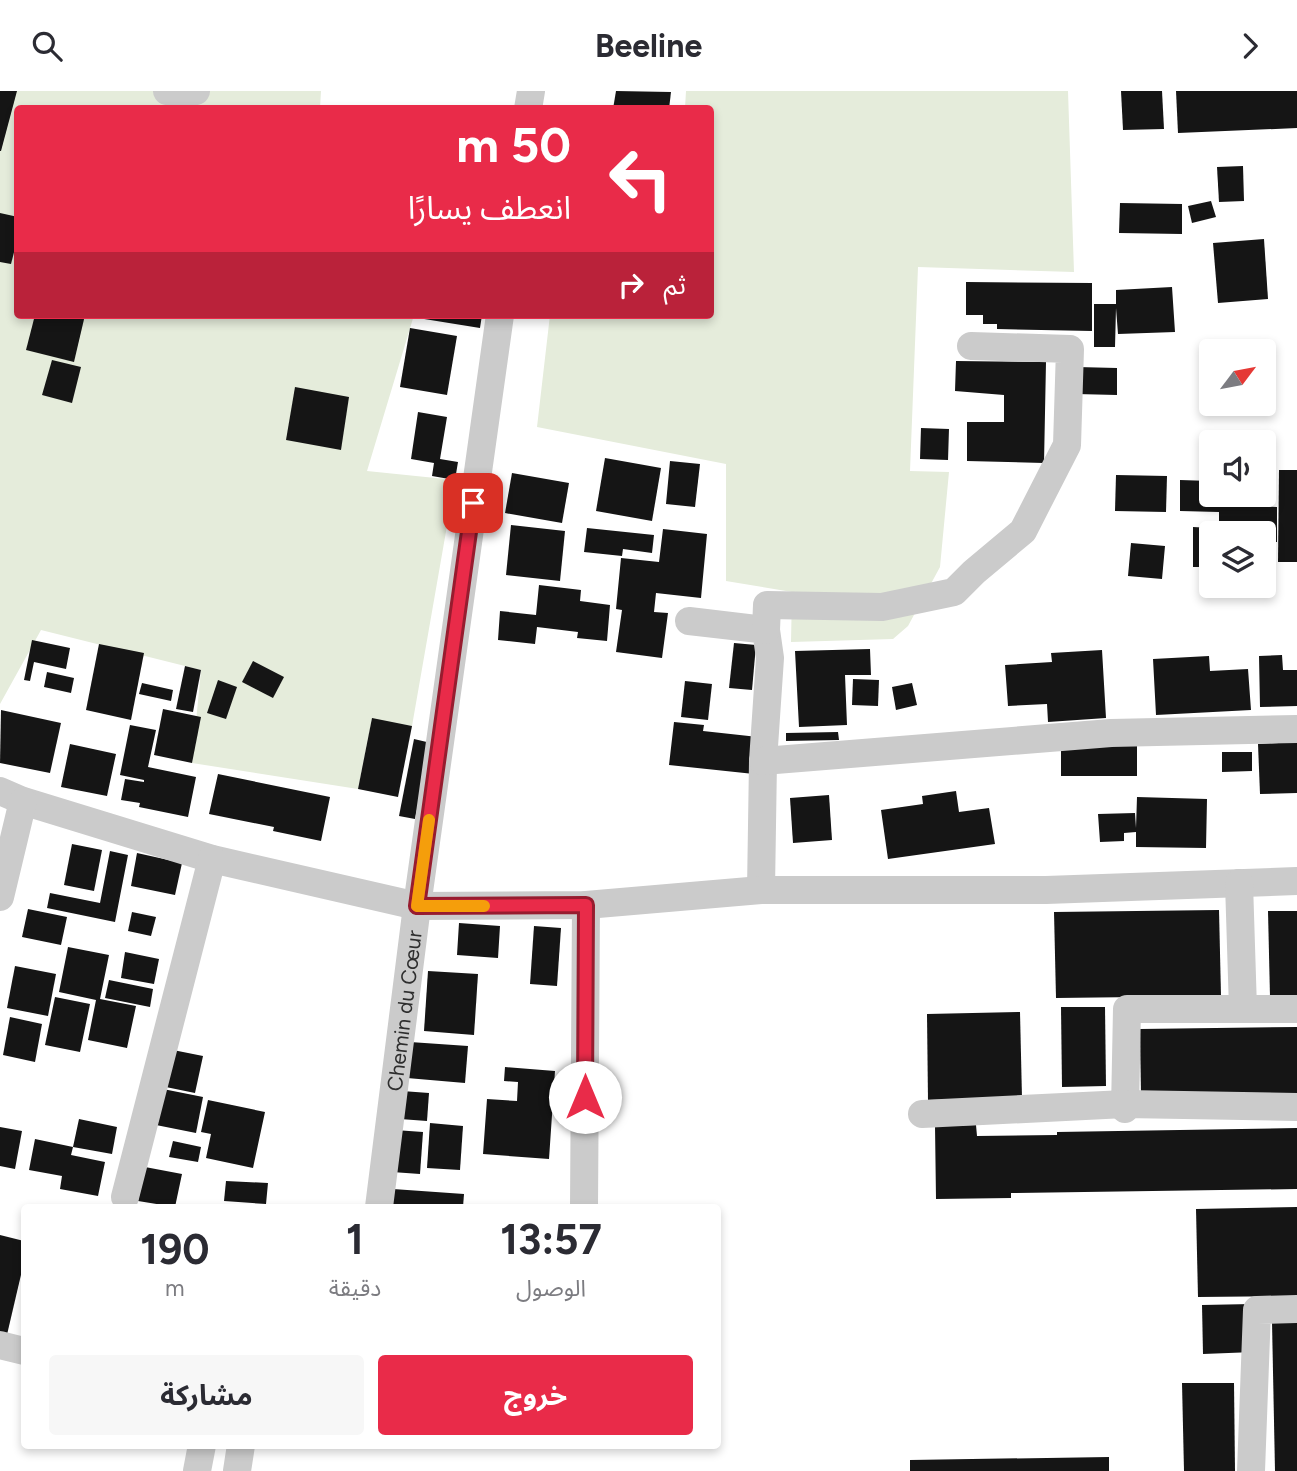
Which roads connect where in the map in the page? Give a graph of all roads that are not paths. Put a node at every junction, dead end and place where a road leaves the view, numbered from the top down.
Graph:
1 (167, 91) edge
2 (196, 91) edge
3 (499, 319) edge
4 (971, 346) dead end
5 (689, 621) dead end
6 (766, 630) junction
7 (1297, 729) edge
8 (763, 761) junction
9 (12, 796) edge
10 (212, 859) junction
11 (1297, 881) edge
12 (1240, 883) junction
13 (761, 890) junction
14 (0, 897) edge
15 (586, 905) junction
16 (417, 906) junction
17 (1243, 1009) junction
18 (1297, 1009) edge
19 (1125, 1107) junction
20 (1297, 1107) edge
21 (922, 1114) dead end
22 (125, 1196) dead end
23 (379, 1204) edge
24 (584, 1204) edge
25 (1297, 1309) edge
26 (0, 1345) edge
27 (21, 1350) edge
28 (201, 1449) edge
29 (241, 1449) edge
30 (197, 1471) edge
31 (237, 1471) edge
32 (1251, 1471) edge

1 - 2 street
3 - 16 street, Chemin du Cœur
4 - 6 street
5 - 6 street
6 - 8 street
7 - 8 street
8 - 13 street
9 - 10 street
9 - 14 street
10 - 16 street
10 - 22 street
11 - 12 street
12 - 13 street
12 - 17 street
13 - 15 street
15 - 16 street
15 - 24 street
16 - 23 street, Chemin du Cœur
17 - 18 street
17 - 19 street
19 - 20 street
19 - 21 street
25 - 32 street
26 - 27 street
28 - 30 street
29 - 31 street

